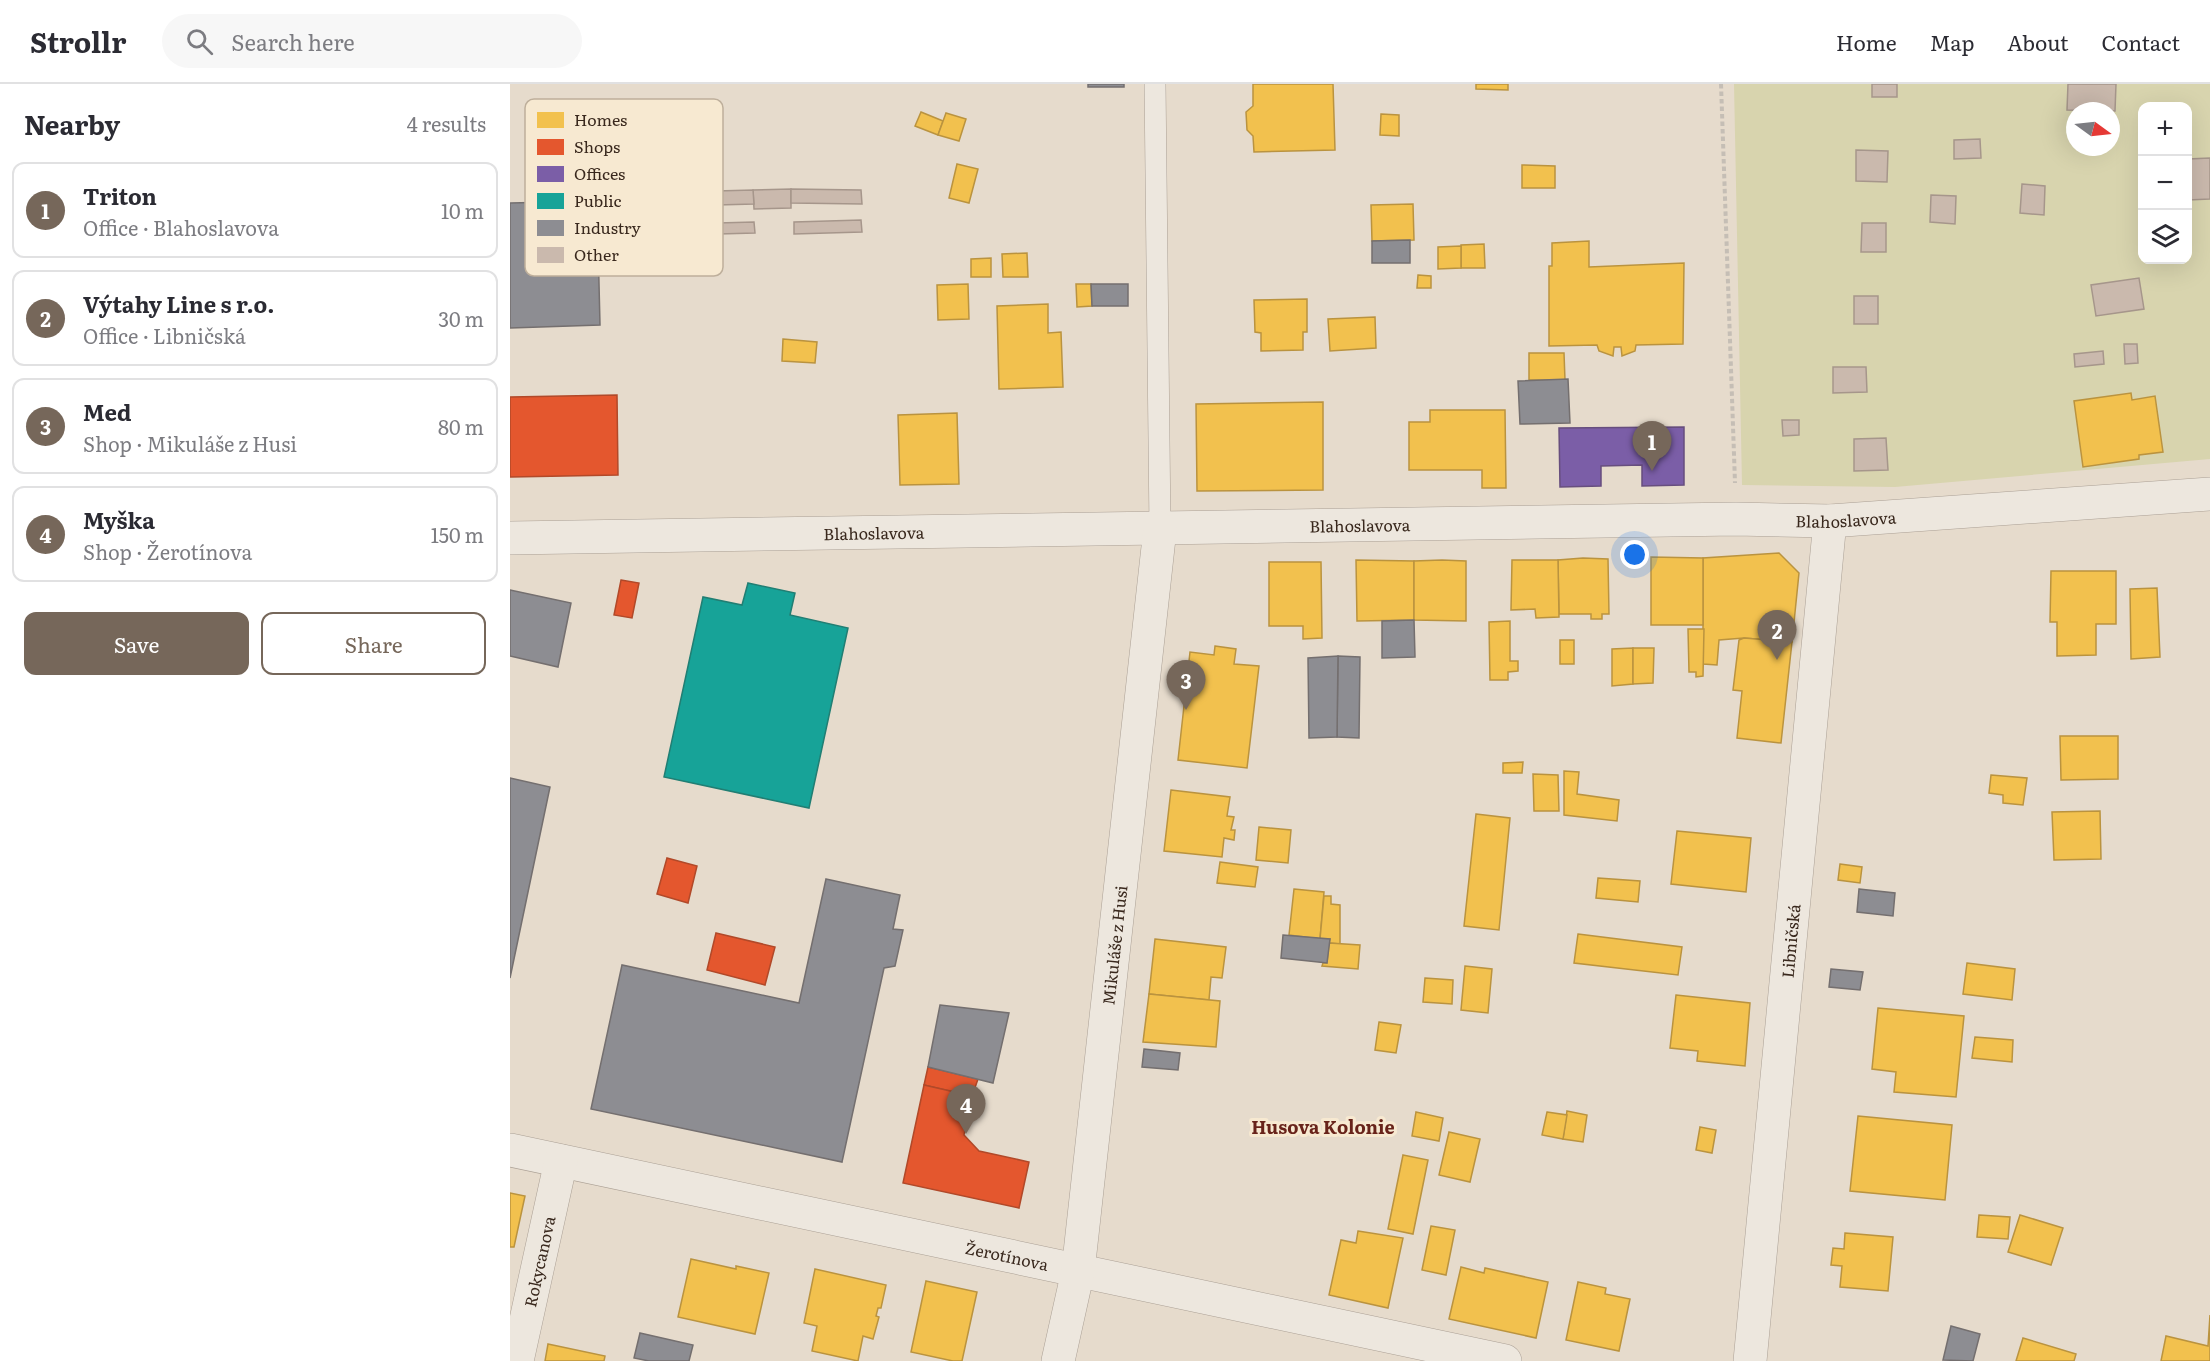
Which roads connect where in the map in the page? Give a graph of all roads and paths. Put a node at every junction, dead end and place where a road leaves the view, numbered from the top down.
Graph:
1 (1155, 84) edge
2 (1721, 84) edge
3 (2210, 494) edge
4 (1737, 519) junction
5 (1830, 520) junction
6 (1160, 529) junction
7 (510, 538) edge
8 (510, 1150) edge
9 (561, 1161) junction
10 (1078, 1271) junction
11 (517, 1361) edge
12 (1058, 1361) edge
13 (1505, 1361) edge
14 (1750, 1361) edge

1 - 6 lane
2 - 4 path
3 - 5 street, Blahoslavova
4 - 5 street, Blahoslavova
4 - 6 street, Blahoslavova
5 - 14 street, Libničská
6 - 7 street, Blahoslavova
6 - 10 street, Mikuláše z Husi
8 - 9 street, Žerotínova
9 - 10 street, Žerotínova
9 - 11 street, Rokycanova
10 - 12 street, Mikuláše z Husi
10 - 13 street, Žerotínova

